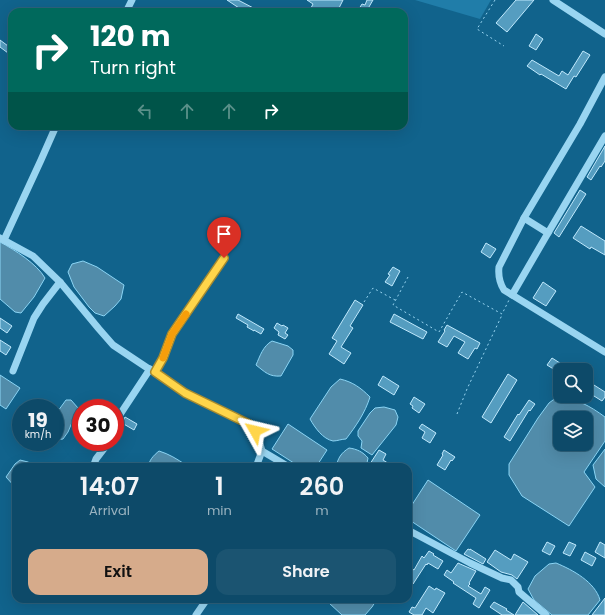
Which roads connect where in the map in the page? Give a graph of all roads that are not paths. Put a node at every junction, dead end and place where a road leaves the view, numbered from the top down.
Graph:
1 (554, 0) edge
2 (605, 34) edge
3 (605, 77) edge
4 (602, 90) edge
5 (54, 130) edge
6 (605, 136) edge
7 (524, 218) junction
8 (548, 233) junction
9 (2, 239) edge
10 (224, 258) dead end
11 (60, 282) junction
12 (512, 295) junction
13 (605, 352) edge
14 (152, 370) junction
15 (13, 371) dead end
16 (124, 409) edge
17 (102, 451) edge
18 (262, 451) junction
19 (94, 463) edge
20 (258, 463) edge
21 (282, 463) edge
22 (412, 532) edge
23 (204, 603) edge
24 (196, 615) edge
25 (546, 615) edge

1 - 2 street
3 - 4 street
4 - 7 street
5 - 9 street
6 - 8 street
7 - 8 street
7 - 12 street
8 - 12 street
9 - 11 street
10 - 14 street
11 - 14 street
11 - 15 street
12 - 13 street
14 - 16 street
14 - 18 street
17 - 19 street
18 - 20 street
18 - 21 street
22 - 25 street
23 - 24 street

